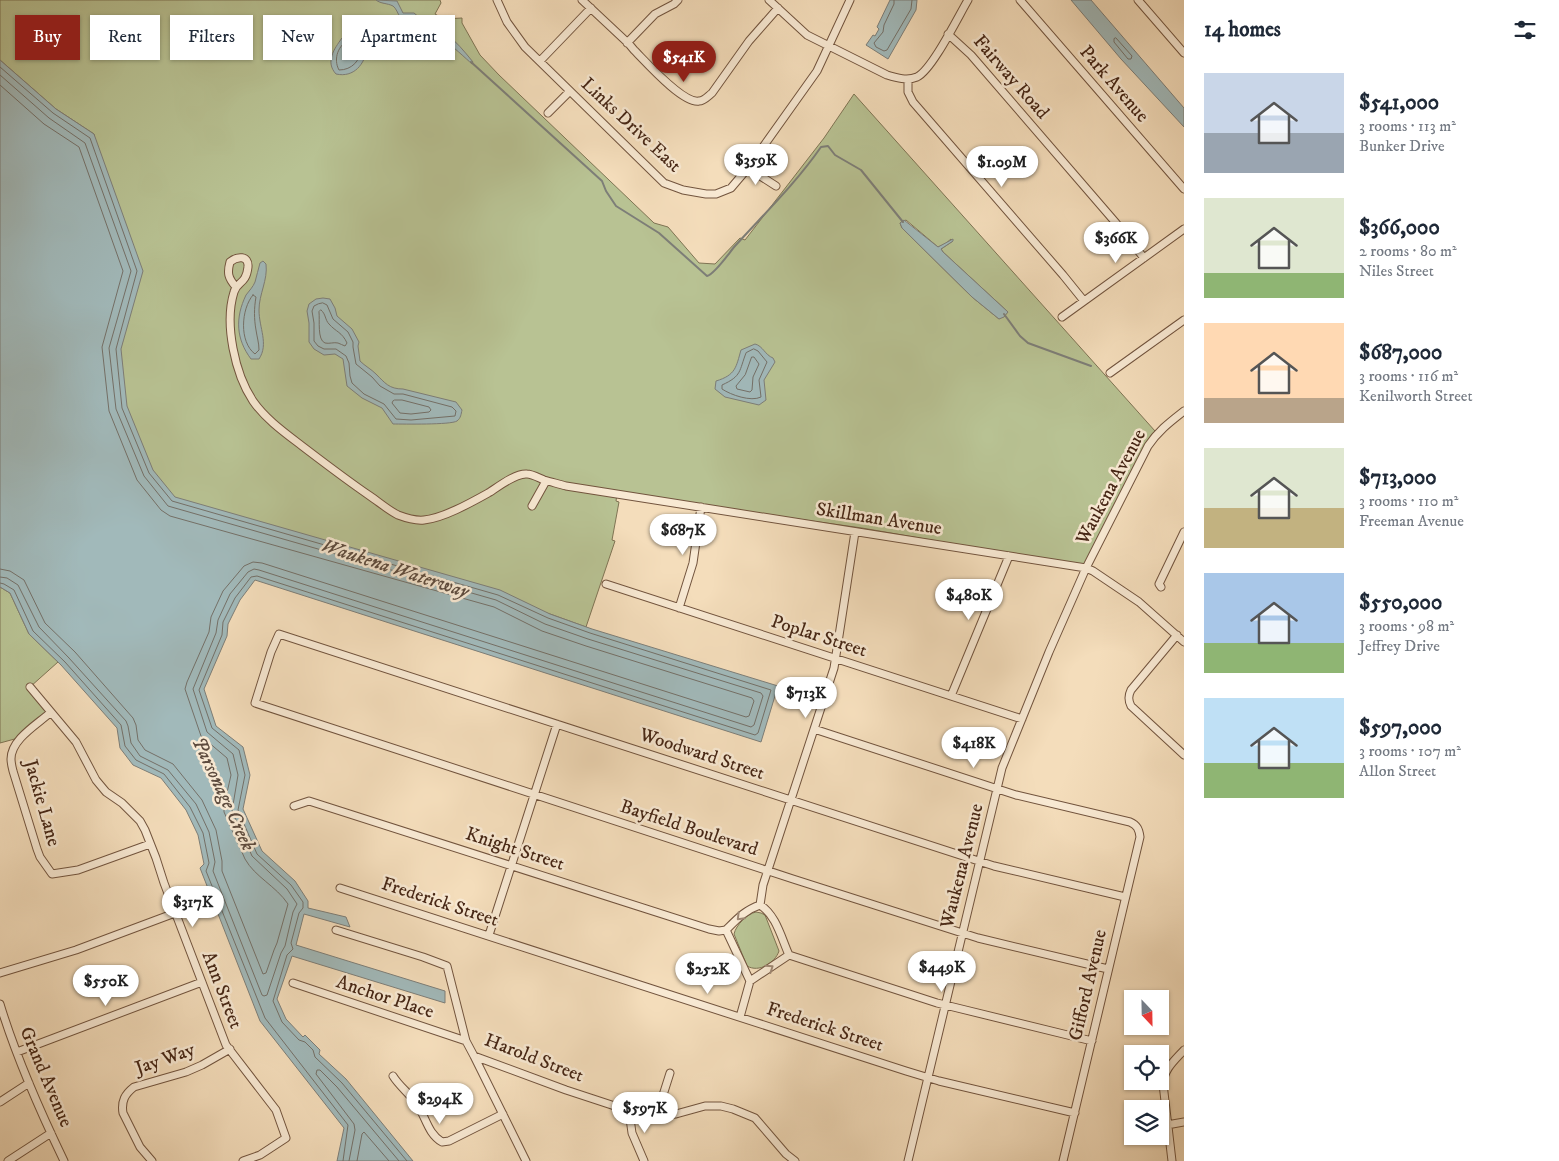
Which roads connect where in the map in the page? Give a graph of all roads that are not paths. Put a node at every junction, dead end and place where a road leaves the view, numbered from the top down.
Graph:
1 (497, 0) edge
2 (582, 0) edge
3 (678, 0) edge
4 (769, 0) edge
5 (850, 0) edge
6 (968, 0) edge
7 (1020, 0) edge
8 (1138, 0) edge
9 (591, 8) junction
10 (778, 8) junction
11 (948, 34) junction
12 (627, 43) junction
13 (830, 47) junction
14 (1184, 53) edge
15 (540, 61) junction
16 (908, 79) junction
17 (570, 91) junction
18 (548, 114) dead end
19 (748, 168) junction
20 (776, 186) dead end
21 (1184, 189) edge
22 (1184, 229) edge
23 (1144, 258) junction
24 (236, 287) dead end
25 (1084, 301) junction
26 (1062, 317) dead end
27 (1184, 320) edge
28 (1110, 374) dead end
29 (1184, 412) edge
30 (546, 481) junction
31 (532, 506) dead end
32 (701, 507) junction
33 (856, 532) junction
34 (1184, 532) edge
35 (1009, 556) junction
36 (1086, 568) junction
37 (606, 584) dead end
38 (1161, 587) dead end
39 (679, 608) junction
40 (1177, 635) junction
41 (1184, 642) edge
42 (835, 658) junction
43 (30, 687) dead end
44 (951, 696) junction
45 (263, 706) joint
46 (51, 712) junction
47 (1022, 719) junction
48 (557, 724) junction
49 (814, 729) junction
50 (1184, 755) edge
51 (997, 789) junction
52 (534, 795) junction
53 (791, 800) junction
54 (294, 806) dead end
55 (150, 844) junction
56 (980, 861) junction
57 (511, 865) junction
58 (768, 871) junction
59 (340, 888) dead end
60 (1125, 897) junction
61 (760, 905) junction
62 (175, 913) junction
63 (336, 930) dead end
64 (726, 930) junction
65 (962, 933) junction
66 (489, 935) junction
67 (789, 955) junction
68 (1108, 969) junction
69 (0, 973) edge
70 (750, 980) junction
71 (202, 982) junction
72 (293, 983) dead end
73 (0, 1004) edge
74 (945, 1005) junction
75 (740, 1017) junction
76 (466, 1041) junction
77 (1092, 1041) junction
78 (230, 1049) junction
79 (1184, 1050) edge
80 (17, 1052) junction
81 (474, 1056) junction
82 (670, 1073) dead end
83 (393, 1076) dead end
84 (928, 1077) junction
85 (30, 1083) junction
86 (1164, 1100) edge
87 (0, 1102) edge
88 (629, 1111) junction
89 (1075, 1113) junction
90 (502, 1114) junction
91 (657, 1114) junction
92 (1184, 1122) edge
93 (1169, 1125) edge
94 (51, 1133) junction
95 (1169, 1139) edge
96 (8, 1161) edge
97 (64, 1161) edge
98 (152, 1161) edge
99 (243, 1161) edge
100 (526, 1161) edge
101 (644, 1161) edge
102 (795, 1161) edge
103 (908, 1161) edge
104 (1063, 1161) edge
105 (1172, 1161) edge

1 - 15 street, Links Drive East
2 - 9 street
3 - 12 street
4 - 10 street
5 - 13 street, Links Drive East
6 - 11 street
7 - 21 street, Park Avenue
8 - 14 street
9 - 12 street
9 - 15 street
10 - 12 street
10 - 13 street
11 - 16 street
11 - 23 street, Fairway Road
13 - 16 street
13 - 19 street, Links Drive East
15 - 17 street, Links Drive East
16 - 25 street
17 - 18 street
17 - 19 street, Links Drive East
19 - 20 street
22 - 23 street
23 - 25 street
24 - 30 street, Skillman Avenue
25 - 26 street
27 - 28 street
29 - 36 street, Waukena Avenue
30 - 31 street
30 - 32 street, Skillman Avenue
32 - 33 street, Skillman Avenue
32 - 39 street
33 - 35 street, Skillman Avenue
33 - 42 street
34 - 38 street
35 - 36 street, Skillman Avenue
35 - 44 street
36 - 40 street, Skillman Avenue
36 - 47 street, Waukena Avenue
37 - 39 street, Poplar Street
39 - 42 street, Poplar Street
40 - 41 street, Skillman Avenue
40 - 50 street
42 - 44 street, Poplar Street
42 - 49 street
43 - 46 street, Ann Street
44 - 47 street, Poplar Street
45 - 48 street, Woodward Street
45 - 52 street, Bayfield Boulevard
46 - 55 street, Ann Street
46 - 55 street, Jackie Lane
47 - 51 street, Waukena Avenue
48 - 52 street
48 - 53 street, Woodward Street
49 - 51 street
49 - 53 street
51 - 56 street, Waukena Avenue
51 - 60 street, Gifford Avenue
52 - 57 street
52 - 58 street, Bayfield Boulevard
53 - 56 street, Woodward Street
53 - 58 street
54 - 57 street, Knight Street
55 - 62 street, Ann Street
56 - 60 street, Woodward Street
56 - 65 street, Waukena Avenue
57 - 64 street, Knight Street
57 - 66 street
58 - 61 street
58 - 65 street, Bayfield Boulevard
59 - 66 street, Frederick Street
60 - 68 street, Gifford Avenue
61 -> 64 street
61 - 67 street
62 - 69 street
62 - 71 street, Ann Street
63 - 76 street, Harold Street
64 - 70 street
65 - 68 street, Bayfield Boulevard
65 - 74 street, Waukena Avenue
66 - 75 street, Frederick Street
70 -> 67 street
67 - 74 street
68 - 77 street, Gifford Avenue
70 - 75 street
71 - 78 street, Ann Street
71 - 80 street
72 - 76 street, Anchor Place
73 - 80 street, Grand Avenue
74 - 77 street
74 - 84 street, Waukena Avenue
75 - 84 street, Frederick Street
76 - 81 street, Harold Street
77 - 89 street, Gifford Avenue
78 - 98 street, Jay Way
78 - 99 street, Ann Street
79 - 86 street
80 - 85 street, Grand Avenue
81 - 88 street, Harold Street
81 - 90 street
82 - 91 street
83 - 90 street
84 - 89 street, Frederick Street
84 - 103 street, Waukena Avenue
85 - 87 street
85 - 94 street, Grand Avenue
88 - 91 street, Harold Street
88 - 101 street
89 - 104 street, Gifford Avenue
90 - 100 street
91 - 102 street, Harold Street
92 - 93 street
94 - 96 street
94 - 97 street, Grand Avenue
95 - 105 street

